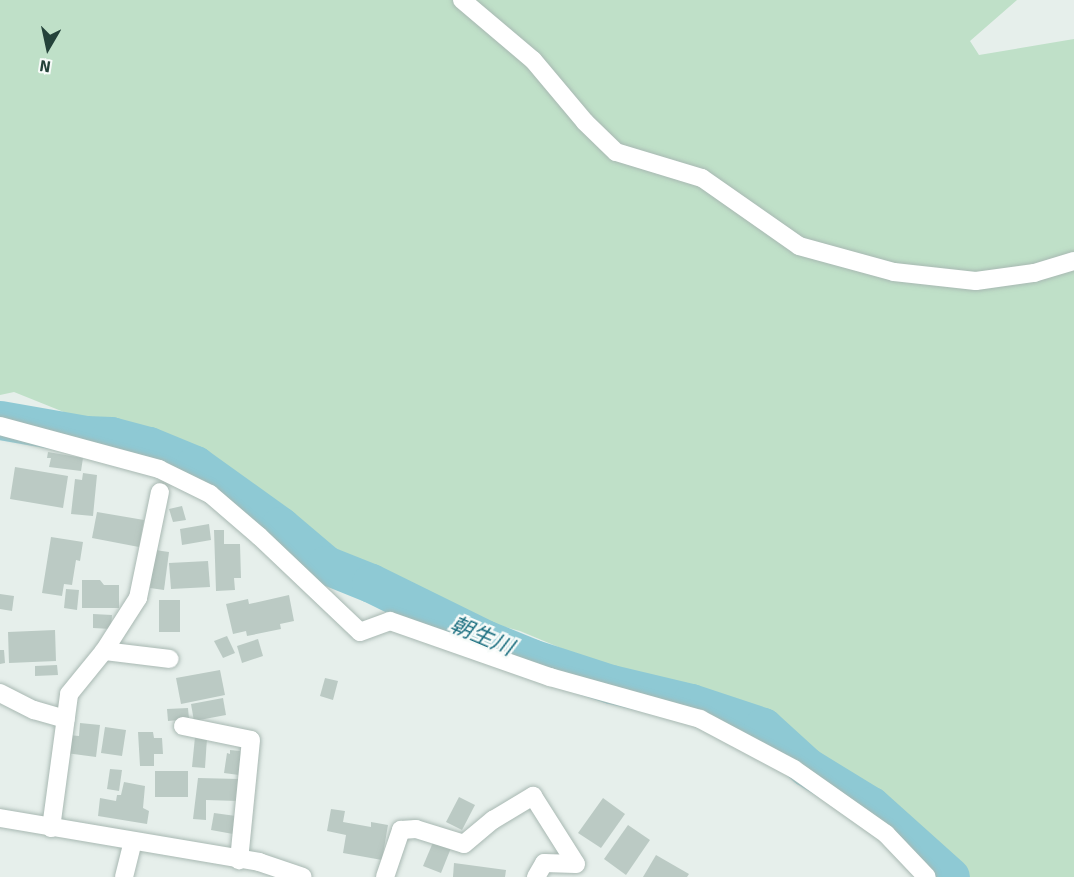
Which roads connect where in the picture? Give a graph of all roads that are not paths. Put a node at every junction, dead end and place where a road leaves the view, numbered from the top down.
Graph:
1 (462, 0) edge
2 (1074, 261) edge
3 (0, 426) edge
4 (160, 492) dead end
5 (104, 651) junction
6 (170, 659) dead end
7 (0, 693) edge
8 (66, 719) junction
9 (183, 726) dead end
10 (0, 818) edge
11 (51, 828) junction
12 (133, 842) junction
13 (239, 860) junction
14 (265, 871) edge
15 (124, 877) edge
16 (303, 877) edge
17 (385, 877) edge
18 (536, 877) edge
19 (927, 877) edge

1 - 2 street
3 - 19 street
4 - 5 street
5 - 6 street
5 - 8 street
7 - 8 street
8 - 11 street
9 - 13 street
10 - 11 street
11 - 12 street
12 - 13 street
12 - 15 street
13 - 14 street
14 - 16 street
17 - 18 street

